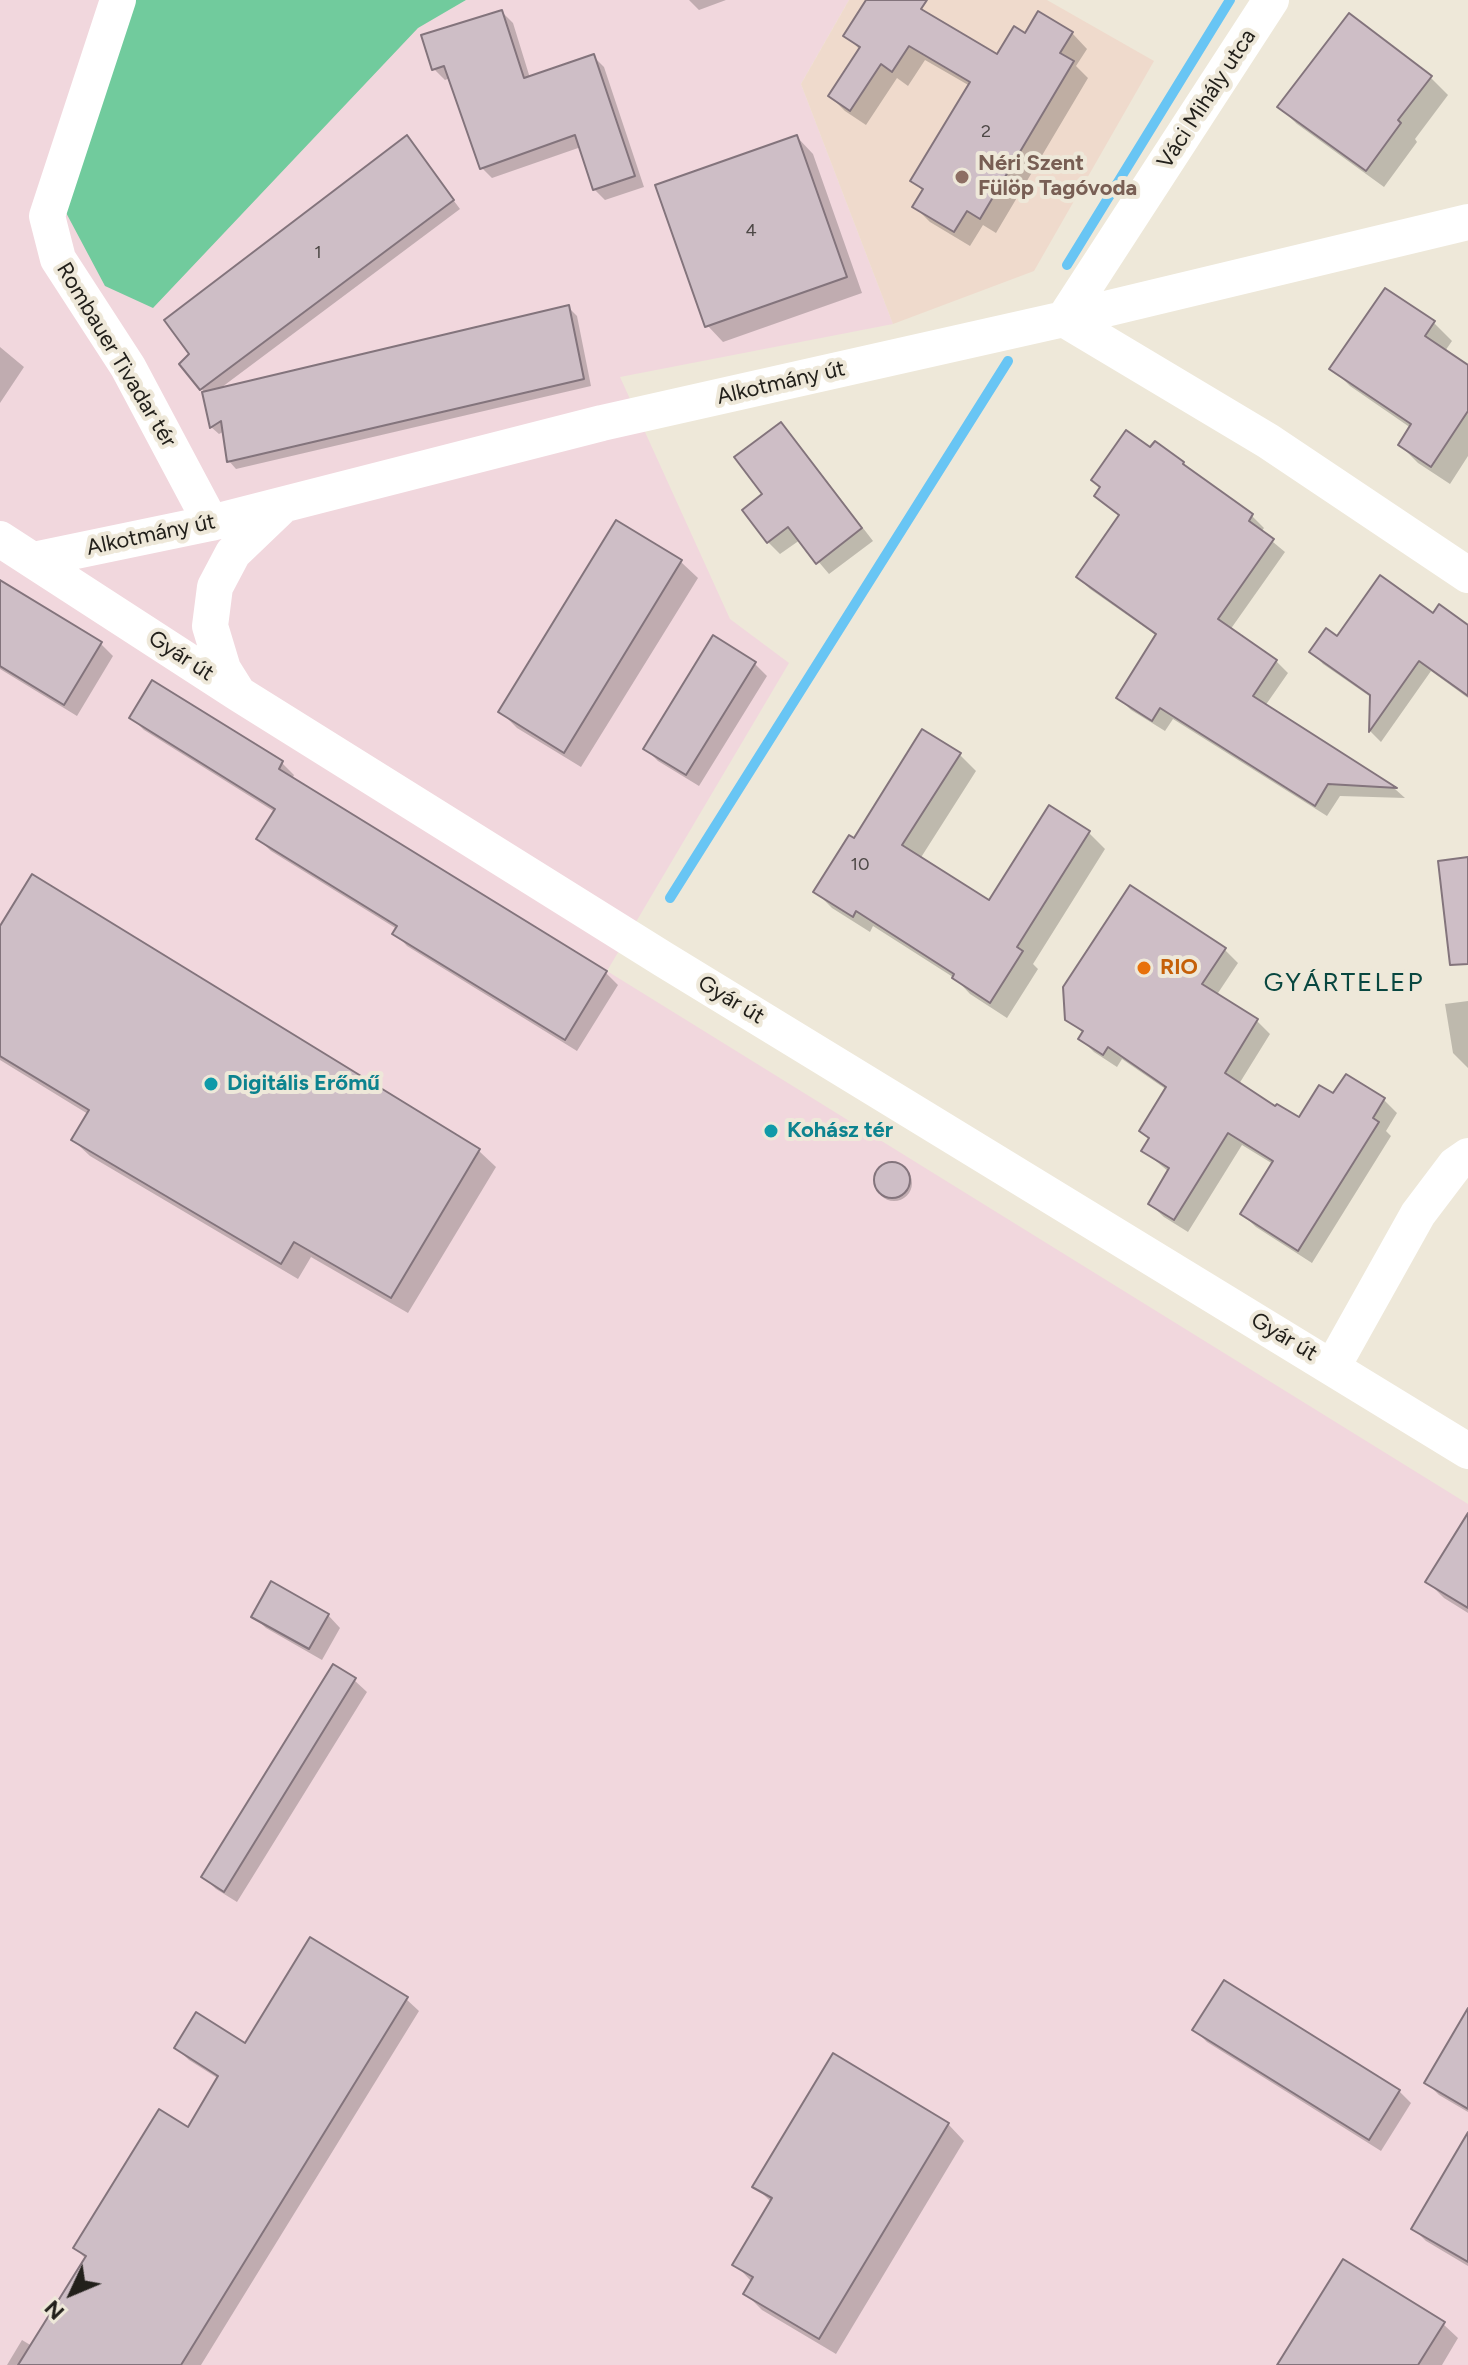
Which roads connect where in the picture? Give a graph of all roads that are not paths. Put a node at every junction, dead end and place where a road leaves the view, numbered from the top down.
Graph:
1 (118, 0) edge
2 (1271, 0) edge
3 (1468, 222) edge
4 (1064, 319) junction
5 (285, 504) junction
6 (211, 523) junction
7 (0, 539) edge
8 (33, 560) junction
9 (1468, 575) edge
10 (239, 694) junction
11 (1468, 1156) edge
12 (1333, 1366) junction
13 (1468, 1451) edge

1 - 6 street, Rombauer Tivadar tér
2 - 4 street, Váci Mihály utca
3 - 4 street, Alkotmány út
4 - 5 street, Alkotmány út
4 - 9 street
5 - 6 street, Alkotmány út
5 - 10 street
6 - 8 street, Alkotmány út
7 - 8 street, Gyár út
8 - 10 street, Gyár út
10 - 12 street, Gyár út
11 - 12 street
12 - 13 street, Gyár út

